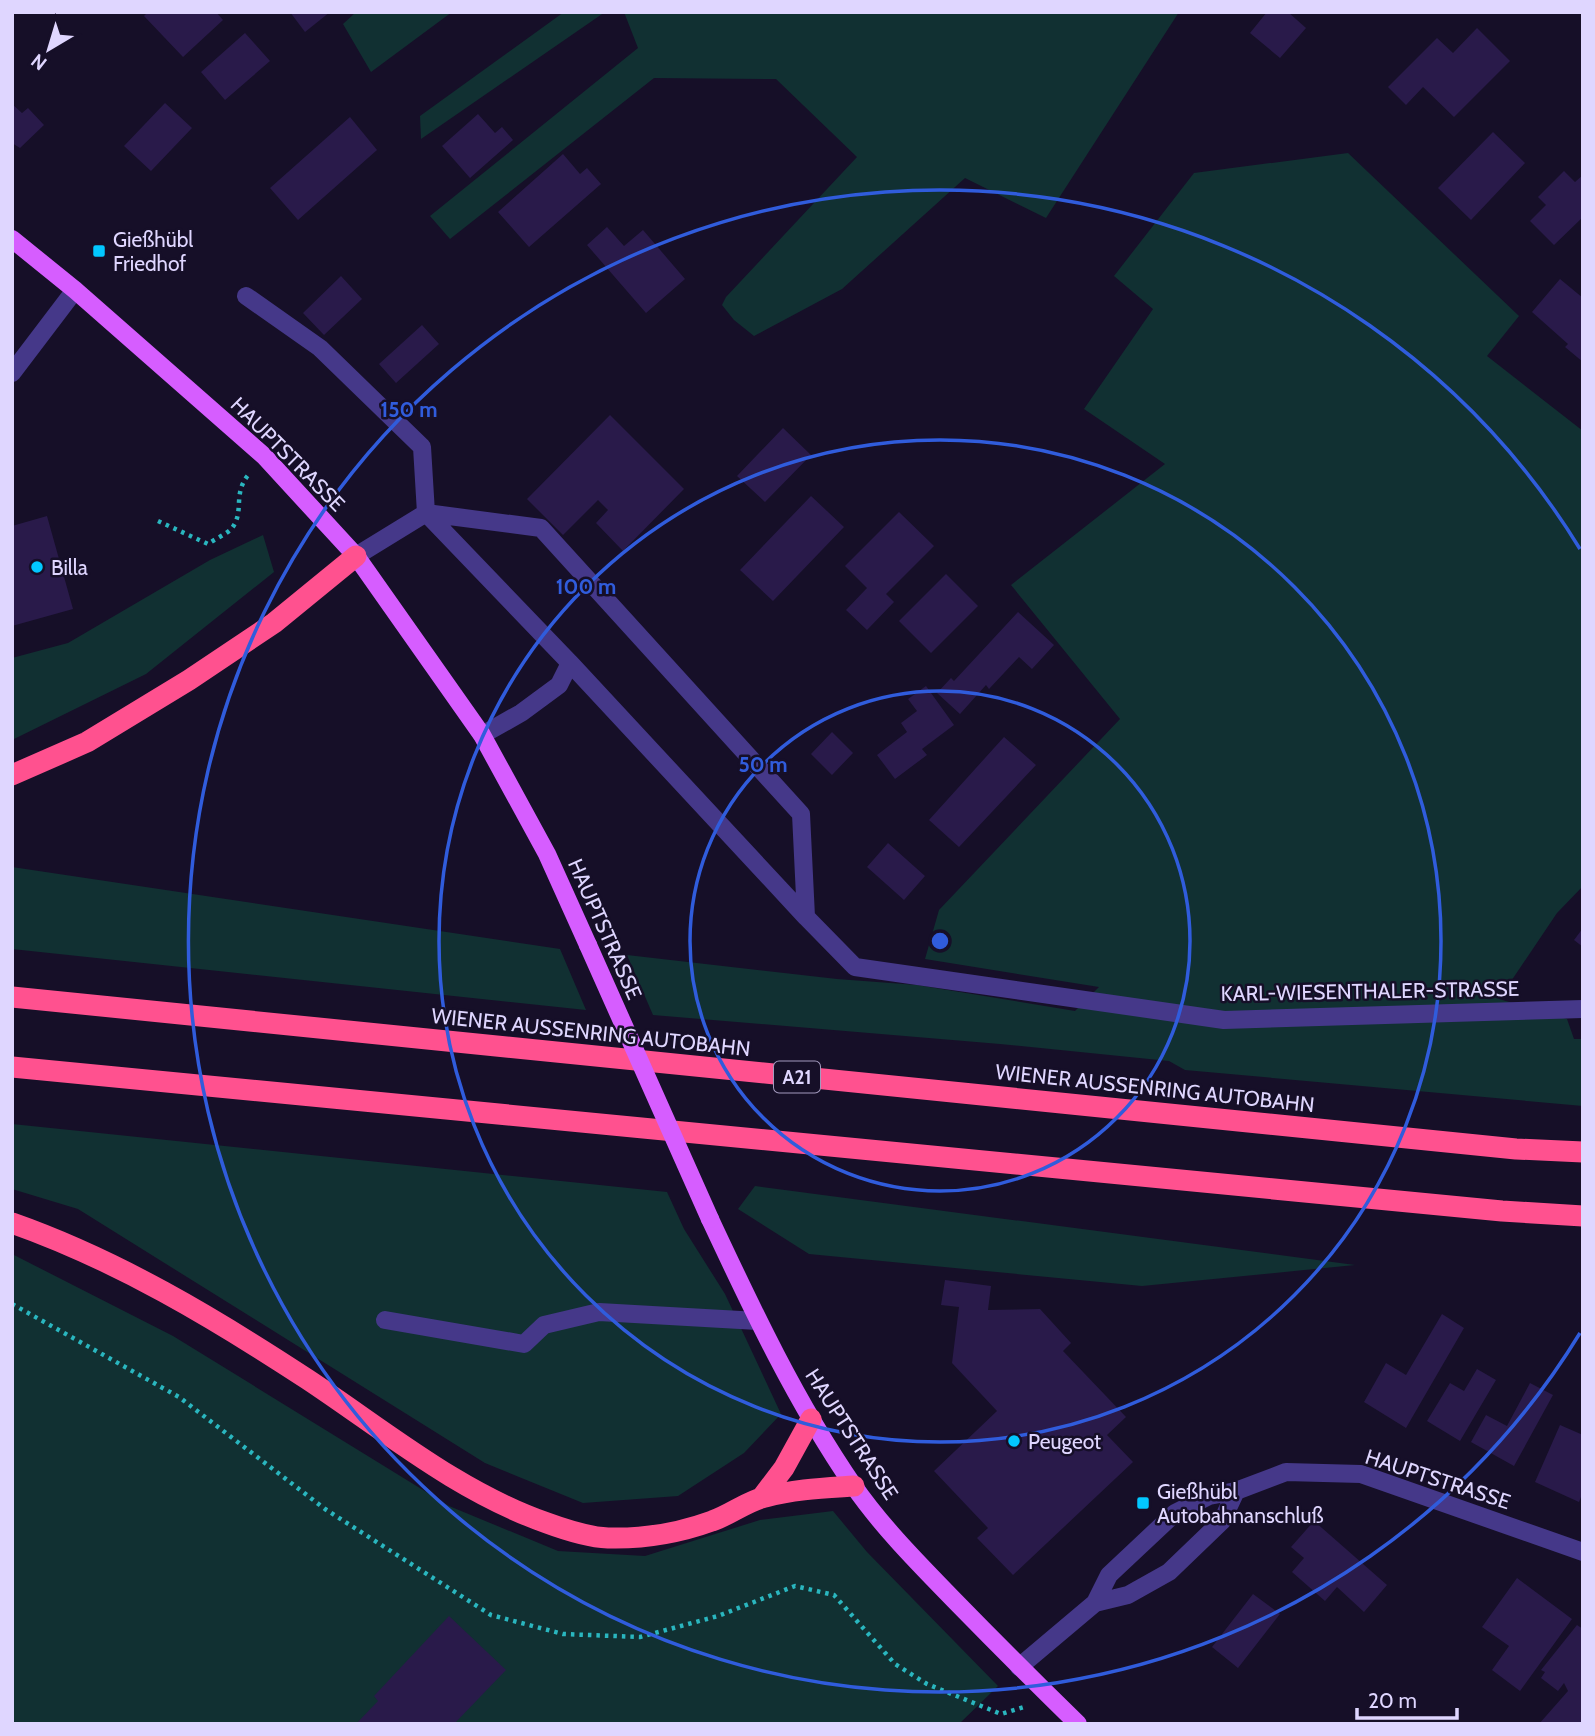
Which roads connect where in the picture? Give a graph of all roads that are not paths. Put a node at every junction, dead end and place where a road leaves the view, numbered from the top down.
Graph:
1 (12, 239) edge
2 (75, 290) junction
3 (246, 296) dead end
4 (12, 373) edge
5 (426, 513) junction
6 (356, 556) junction
7 (570, 663) junction
8 (482, 736) junction
9 (12, 775) edge
10 (806, 917) junction
11 (12, 997) edge
12 (1583, 1009) edge
13 (12, 1067) edge
14 (1583, 1152) edge
15 (1583, 1216) edge
16 (12, 1223) edge
17 (385, 1320) dead end
18 (758, 1321) junction
19 (811, 1419) junction
20 (854, 1486) junction
21 (1236, 1491) junction
22 (762, 1497) junction
23 (1583, 1552) edge
24 (1095, 1603) junction
25 (1019, 1667) junction
26 (1078, 1724) edge

1 - 2 main road, HAUPTSTRASSE
2 - 4 street
2 - 6 main road, HAUPTSTRASSE
3 - 5 street
5 - 6 street
5 - 7 street
5 - 10 street
6 - 8 main road, HAUPTSTRASSE
6 - 9 highway
7 - 8 street
7 - 10 street
8 - 18 main road, HAUPTSTRASSE, bridge
10 - 12 street, KARL-WIESENTHALER-STRASSE
11 - 14 highway, WIENER AUSSENRING AUTOBAHN / A21
13 - 15 highway
16 - 22 highway
17 - 18 street
18 - 19 main road, HAUPTSTRASSE
19 - 20 main road, HAUPTSTRASSE
19 - 22 highway
20 - 22 highway
20 - 25 main road, HAUPTSTRASSE
21 - 23 street, HAUPTSTRASSE
21 - 24 street, HAUPTSTRASSE
21 - 24 street, HAUPTSTRASSE
24 - 25 street, HAUPTSTRASSE
25 - 26 main road

